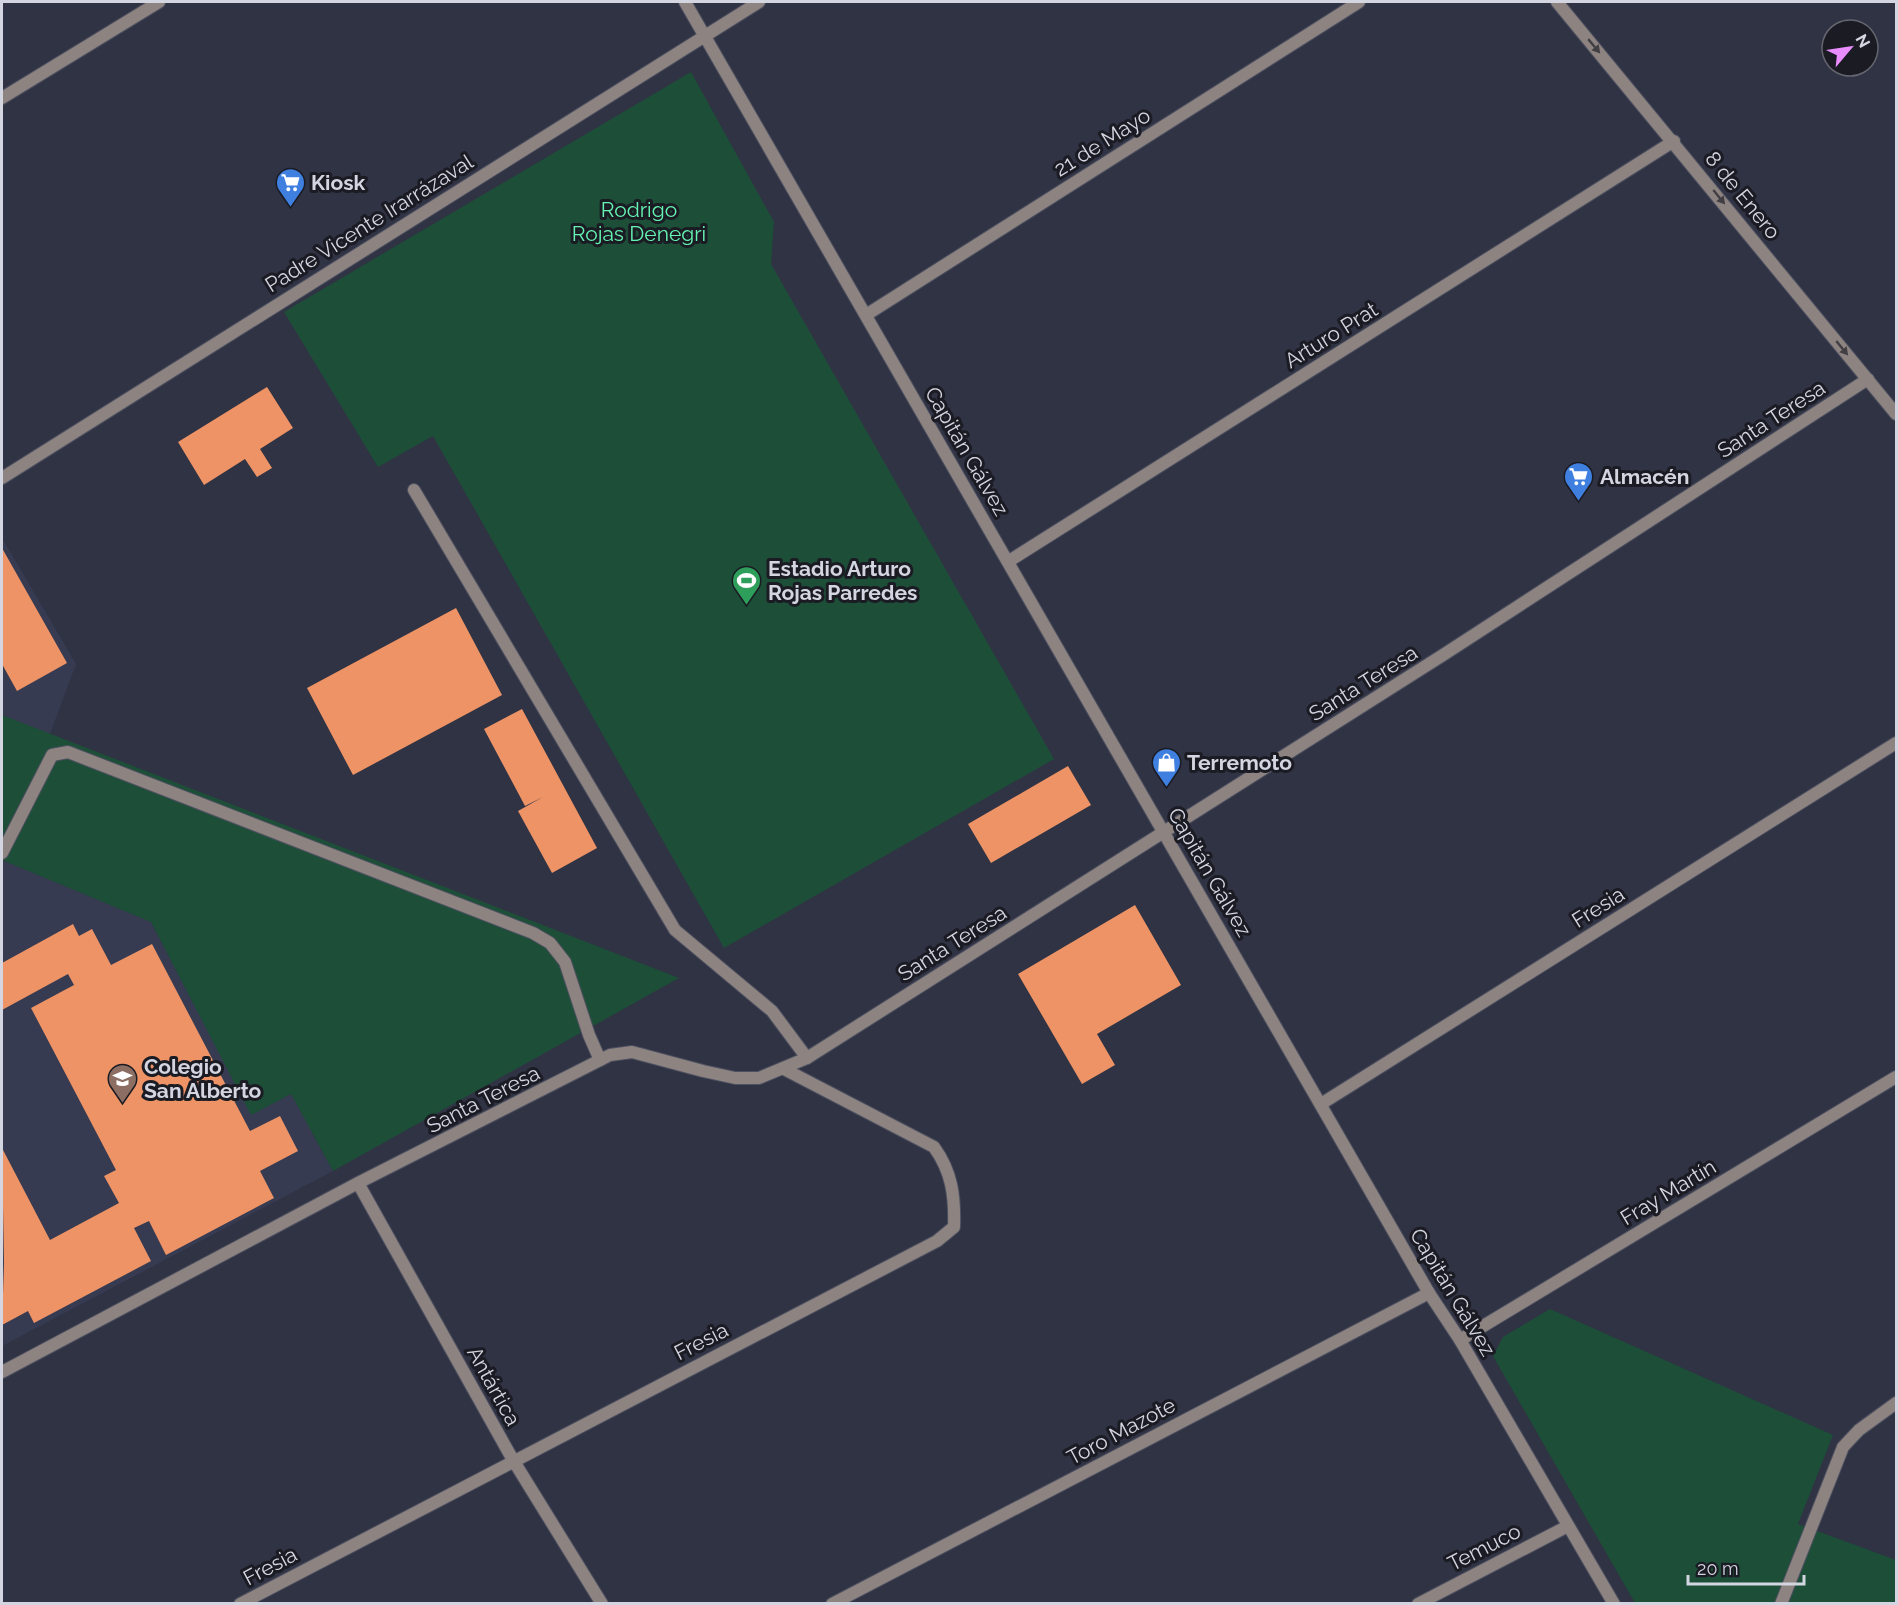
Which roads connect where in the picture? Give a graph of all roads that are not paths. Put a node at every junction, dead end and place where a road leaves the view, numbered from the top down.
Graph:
1 (159, 2) edge
2 (685, 2) edge
3 (759, 2) edge
4 (1359, 2) edge
5 (1557, 2) edge
6 (704, 35) junction
7 (2, 98) edge
8 (1674, 141) junction
9 (866, 315) junction
10 (1868, 379) junction
11 (1896, 414) edge
12 (2, 478) edge
13 (414, 490) dead end
14 (1008, 561) junction
15 (1896, 743) edge
16 (1164, 832) junction
17 (2, 853) edge
18 (807, 1058) junction
19 (600, 1060) junction
20 (784, 1070) junction
21 (1896, 1077) edge
22 (1321, 1104) junction
23 (358, 1183) junction
24 (1428, 1293) junction
25 (1460, 1340) junction
26 (2, 1372) edge
27 (1896, 1403) edge
28 (513, 1460) junction
29 (1568, 1526) junction
30 (240, 1604) edge
31 (602, 1604) edge
32 (832, 1604) edge
33 (1418, 1604) edge
34 (1614, 1604) edge
35 (1781, 1604) edge

1 - 7 street
2 - 6 street, Capitán Gálvez
3 - 6 street, Padre Vicente Irarrázaval
4 - 9 street, 21 de Mayo
5 -> 8 street, 8 de Enero
6 - 9 street, Capitán Gálvez
6 - 12 street, Padre Vicente Irarrázaval
8 -> 10 street, 8 de Enero
8 - 14 street, Arturo Prat
9 - 14 street, Capitán Gálvez
10 - 11 street, 8 de Enero
10 - 16 street, Santa Teresa
13 - 18 street
14 - 16 street, Capitán Gálvez
15 - 22 street, Fresia
16 - 18 street, Santa Teresa
16 - 22 street, Capitán Gálvez
17 - 19 street
18 - 20 street, Santa Teresa
19 - 20 street, Santa Teresa
19 - 23 street, Santa Teresa
20 - 28 street, Fresia
21 - 25 street, Fray Martín
22 - 24 street, Capitán Gálvez
23 - 26 street, Santa Teresa
23 - 28 street, Antártica
24 - 25 street, Capitán Gálvez
24 - 32 street, Toro Mazote
25 - 29 street, Capitán Gálvez
27 - 35 street
28 - 30 street, Fresia
28 - 31 street, Antártica
29 - 33 street, Temuco
29 - 34 street, Capitán Gálvez

